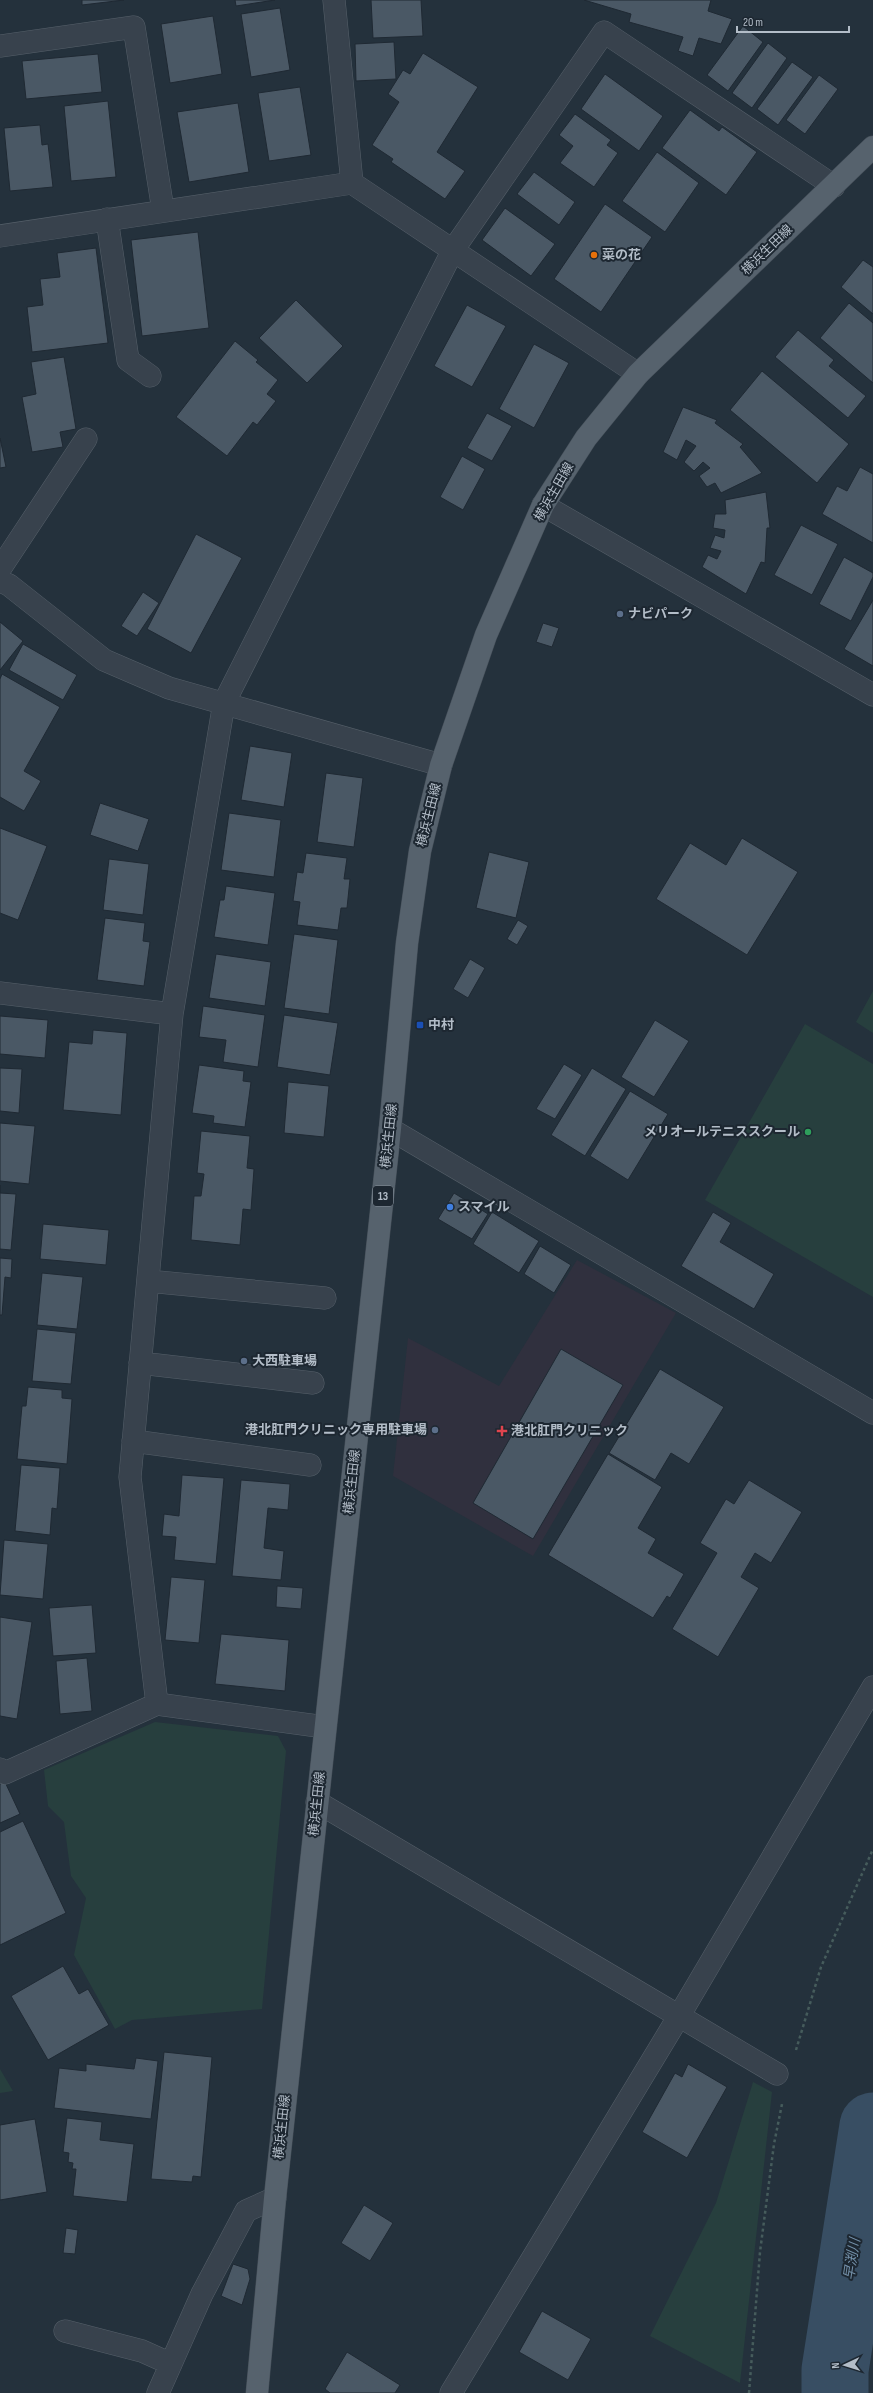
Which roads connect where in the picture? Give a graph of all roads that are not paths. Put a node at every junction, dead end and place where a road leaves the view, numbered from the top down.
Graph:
1 (334, 0) edge
2 (0, 46) edge
3 (873, 147) edge
4 (352, 182) junction
5 (834, 186) junction
6 (163, 210) junction
7 (107, 219) junction
8 (0, 236) edge
9 (453, 250) junction
10 (638, 374) junction
11 (150, 376) dead end
12 (86, 439) dead end
13 (543, 505) junction
14 (0, 569) edge
15 (0, 580) edge
16 (873, 695) edge
17 (224, 703) junction
18 (441, 765) junction
19 (0, 994) edge
20 (172, 1014) junction
21 (390, 1129) junction
22 (148, 1281) junction
23 (325, 1298) dead end
24 (140, 1362) junction
25 (313, 1383) dead end
26 (873, 1413) edge
27 (133, 1441) junction
28 (310, 1465) dead end
29 (873, 1687) edge
30 (157, 1704) junction
31 (325, 1727) junction
32 (0, 1769) edge
33 (317, 1802) junction
34 (679, 2016) junction
35 (777, 2074) dead end
36 (274, 2198) junction
37 (65, 2331) dead end
38 (171, 2364) junction
39 (158, 2393) edge
40 (257, 2393) edge
41 (451, 2393) edge

1 - 4 street
2 - 6 street
3 - 5 main road, 横浜生田線 / 13
4 - 6 street
4 - 9 street
5 - 9 street
5 - 10 main road, 横浜生田線 / 13
6 - 7 street
7 - 8 street
7 - 11 street
9 - 10 street
9 - 17 street
10 - 13 main road, 横浜生田線 / 13
12 - 14 street
13 - 16 street
13 - 18 main road, 横浜生田線 / 13
15 - 17 street
17 - 18 street
17 - 20 street
18 - 21 main road, 横浜生田線 / 13
19 - 20 street
20 - 22 street
21 - 26 street
21 - 31 main road, 横浜生田線 / 13
22 - 23 street
22 - 24 street
24 - 25 street
24 - 27 street
27 - 28 street
27 - 30 street
29 - 34 street
30 - 31 street
30 - 32 street
31 - 33 main road, 横浜生田線 / 13
33 - 34 street
33 - 36 main road, 横浜生田線 / 13
34 - 35 street
34 - 41 street
36 - 38 street
36 - 40 main road, 横浜生田線 / 13
37 - 38 street
38 - 39 street

